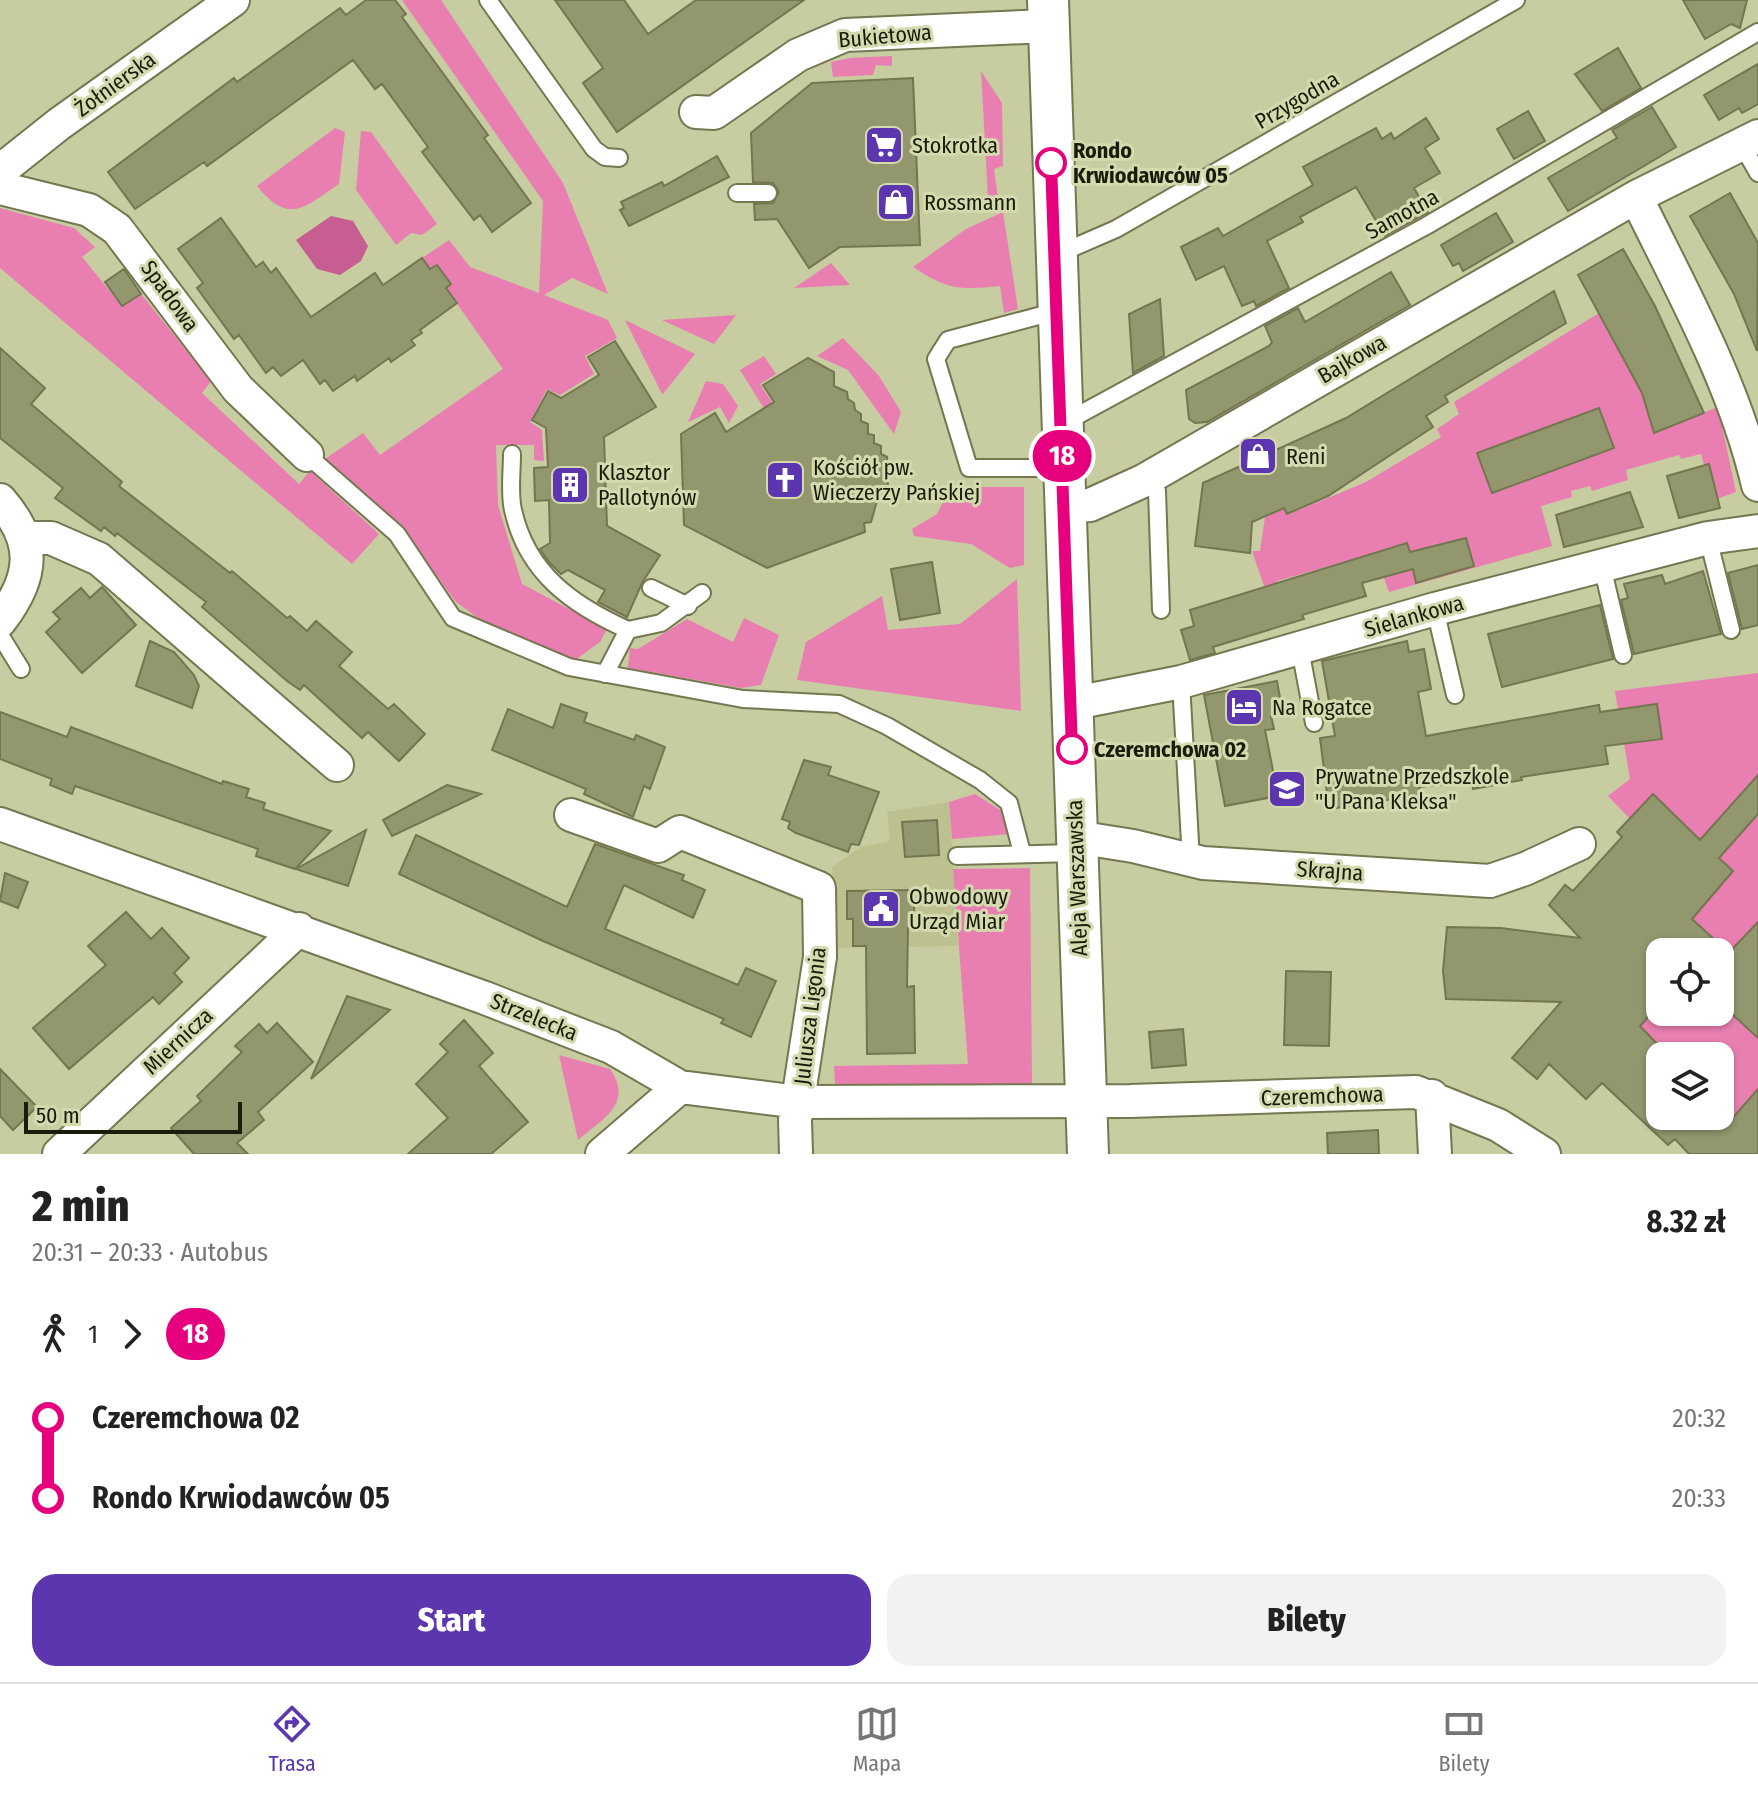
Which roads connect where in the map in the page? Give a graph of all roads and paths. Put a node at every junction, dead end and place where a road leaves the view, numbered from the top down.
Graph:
1 (233, 0) edge
2 (488, 0) edge
3 (1516, 0) edge
4 (1046, 9) edge
5 (1758, 32) edge
6 (696, 112) dead end
7 (1750, 141) edge
8 (619, 158) dead end
9 (0, 171) edge
10 (1758, 173) edge
11 (0, 188) edge
12 (737, 193) dead end
13 (768, 193) dead end
14 (1636, 197) junction
15 (1055, 255) junction
16 (1057, 311) junction
17 (1061, 424) junction
18 (512, 454) dead end
19 (307, 455) joint
20 (1143, 481) junction
21 (1758, 485) edge
22 (1063, 487) junction
23 (0, 500) edge
24 (1758, 531) edge
25 (25, 538) junction
26 (1708, 538) junction
27 (1602, 566) junction
28 (651, 588) dead end
29 (702, 593) dead end
30 (688, 606) junction
31 (1435, 609) junction
32 (1161, 610) dead end
33 (0, 621) edge
34 (628, 630) junction
35 (1731, 630) dead end
36 (0, 635) edge
37 (1300, 649) junction
38 (1623, 655) dead end
39 (21, 669) dead end
40 (605, 674) junction
41 (1181, 682) junction
42 (1455, 695) dead end
43 (1070, 704) junction
44 (1314, 723) dead end
45 (337, 765) dead end
46 (571, 815) dead end
47 (0, 824) edge
48 (1579, 844) dead end
49 (1076, 845) junction
50 (1022, 853) junction
51 (957, 856) dead end
52 (1191, 860) junction
53 (299, 929) junction
54 (680, 1087) junction
55 (1432, 1096) junction
56 (1085, 1100) junction
57 (799, 1102) junction
58 (59, 1154) edge
59 (602, 1154) edge
60 (796, 1154) edge
61 (1088, 1154) edge
62 (1435, 1154) edge
63 (1544, 1154) edge

1 - 9 street, Żołnierska
2 - 8 lane
3 - 15 lane, Przygodna
4 - 6 street, Bukietowa
4 - 15 street, Aleja Warszawska
5 - 17 lane, Samotna
7 - 10 lane
7 - 14 street, Bajkowa
11 - 19 street, Spadowa
12 - 13 lane
14 - 20 street, Bajkowa
14 - 21 street
15 - 16 street, Aleja Warszawska
16 - 17 street, Aleja Warszawska
16 - 22 lane
17 - 22 street, Aleja Warszawska
18 - 34 lane
19 - 40 lane
20 - 22 street, Bajkowa
20 - 32 lane
22 - 43 street, Aleja Warszawska
23 - 25 street
24 - 26 street, Sielankowa
25 - 33 street
25 - 45 street
26 - 27 street, Sielankowa
26 - 35 lane
27 - 31 street, Sielankowa
27 - 38 lane
28 - 30 lane
29 - 30 lane
30 - 34 lane
31 - 37 street, Sielankowa
31 - 42 lane
34 - 40 lane
36 - 39 lane
37 - 41 street, Sielankowa
37 - 44 lane
40 - 50 lane
41 - 43 street, Sielankowa
41 - 52 lane
43 - 49 street, Aleja Warszawska
46 - 57 street, Juliusza Ligonia
47 - 53 street, Strzelecka
48 - 52 street, Skrajna
49 - 50 lane
49 - 52 street, Skrajna
49 - 56 street, Aleja Warszawska
50 - 51 lane
53 - 54 street, Strzelecka
53 - 58 street, Miernicza
54 - 57 street, Strzelecka
54 - 59 street
55 - 56 street, Czeremchowa
55 - 62 street
55 - 63 street, Czeremchowa
56 - 57 street, Strzelecka
56 - 61 street, Aleja Warszawska
57 - 60 street

